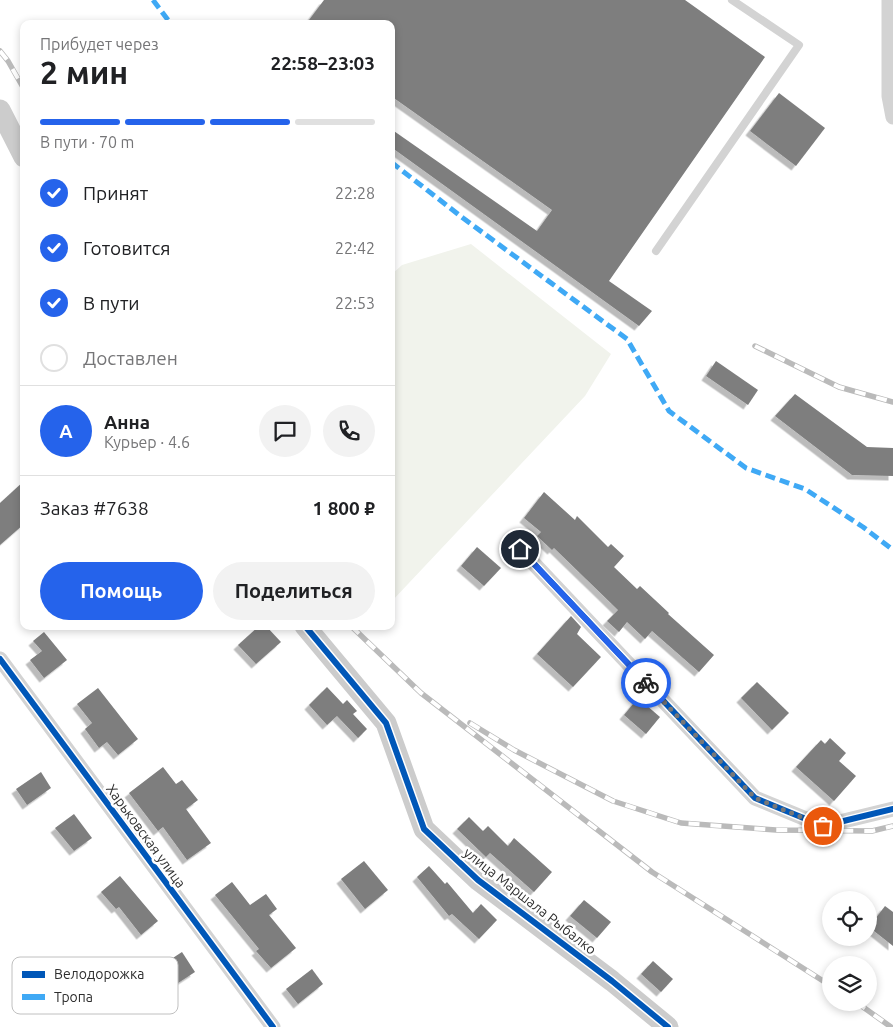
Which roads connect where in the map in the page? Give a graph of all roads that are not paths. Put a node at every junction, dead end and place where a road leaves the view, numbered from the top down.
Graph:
1 (732, 0) edge
2 (889, 0) edge
3 (0, 110) edge
4 (893, 117) edge
5 (20, 149) edge
6 (656, 251) dead end
7 (520, 549) dead end
8 (308, 630) edge
9 (0, 659) edge
10 (893, 809) edge
11 (273, 1027) edge
12 (668, 1027) edge

1 - 6 lane
2 - 4 street
3 - 5 street
7 - 10 street
8 - 12 street, улица Маршала Рыбалко
9 - 11 street, Харьковская улица

